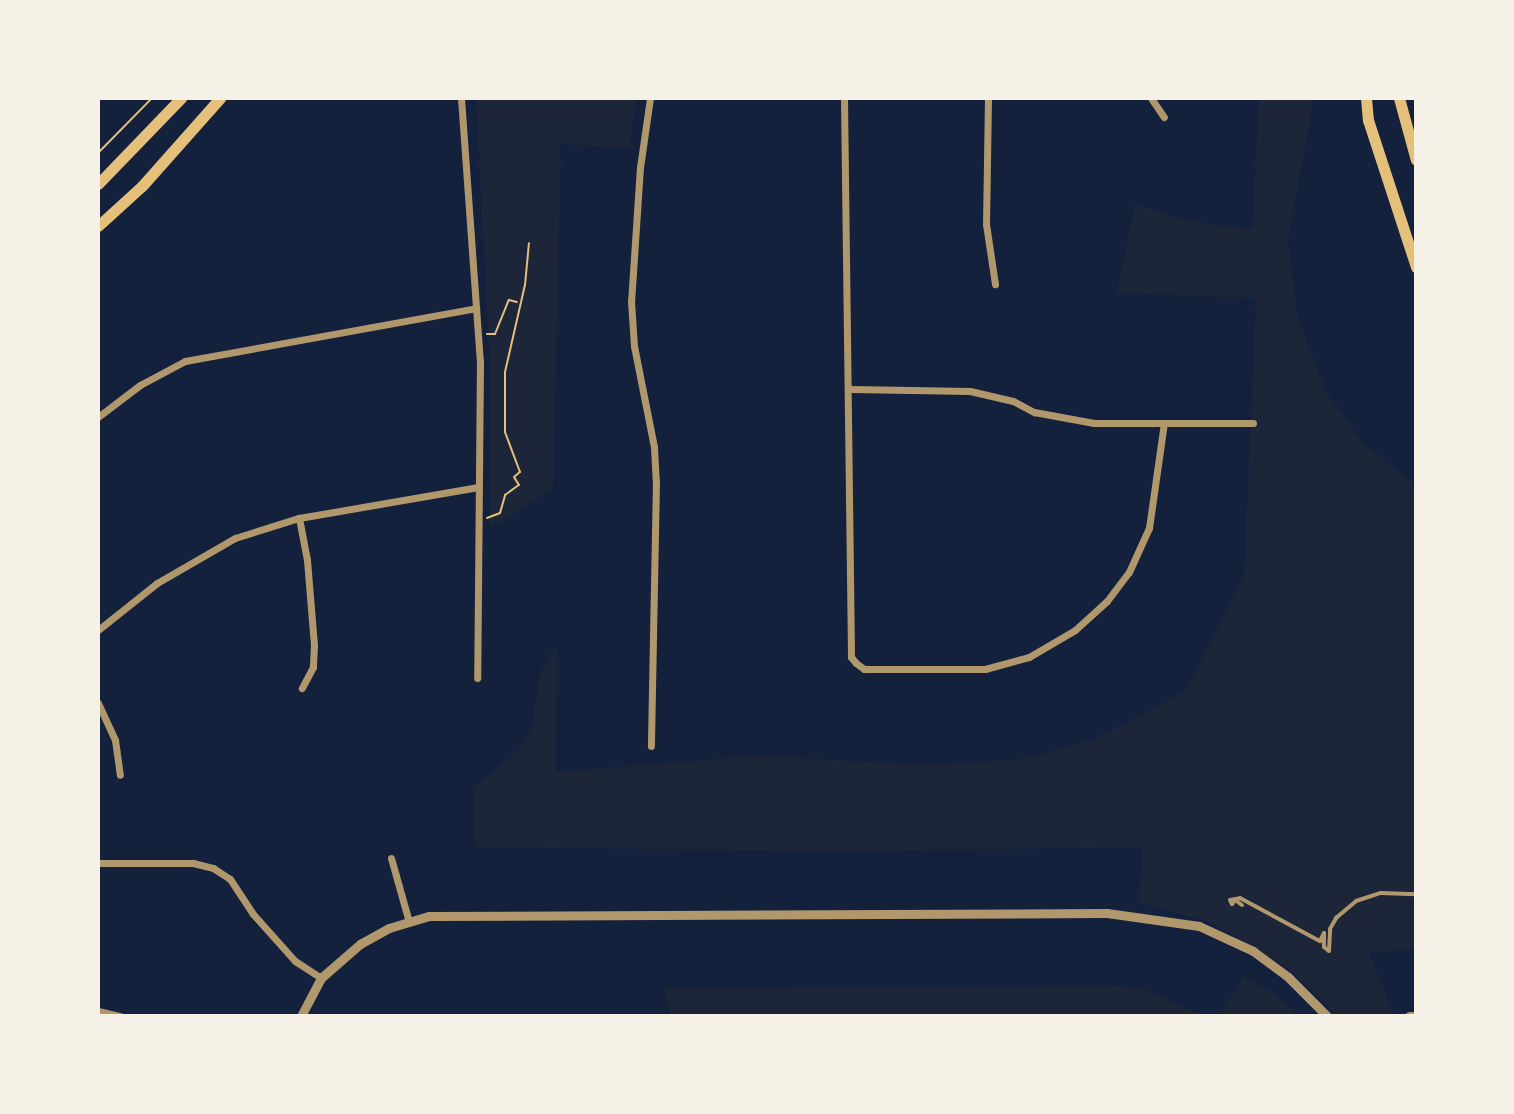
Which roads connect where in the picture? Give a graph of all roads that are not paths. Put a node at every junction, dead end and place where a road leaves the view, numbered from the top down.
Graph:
1 (181, 98) edge
2 (220, 98) edge
3 (461, 98) edge
4 (650, 98) edge
5 (844, 98) edge
6 (988, 98) edge
7 (1151, 98) edge
8 (1366, 98) edge
9 (1399, 98) edge
10 (1164, 117) dead end
11 (1416, 160) edge
12 (98, 184) edge
13 (98, 226) edge
14 (1416, 267) edge
15 (995, 284) dead end
16 (476, 308) junction
17 (850, 389) junction
18 (98, 417) edge
19 (1164, 423) junction
20 (1253, 423) dead end
21 (478, 487) junction
22 (299, 518) junction
23 (98, 630) edge
24 (477, 678) dead end
25 (302, 688) dead end
26 (98, 703) edge
27 (651, 746) dead end
28 (120, 775) dead end
29 (391, 858) dead end
30 (98, 863) edge
31 (1416, 894) edge
32 (1242, 905) dead end
33 (409, 922) junction
34 (321, 978) junction
35 (98, 1011) edge
36 (120, 1016) edge
37 (301, 1016) edge
38 (1327, 1016) edge

1 - 12 main road
2 - 13 main road
3 - 16 street
4 - 27 street
5 - 17 street
6 - 15 street
7 - 10 street
8 - 14 main road
9 - 11 main road
16 - 18 street
16 - 21 street
17 - 19 street
17 - 19 street
19 - 20 street
21 - 22 street
21 - 24 street
22 - 23 street
22 - 25 street
26 - 28 street
29 - 33 street
30 - 34 street
31 - 32 lane
33 - 34 street
33 - 38 street
34 - 37 street
35 - 36 street

